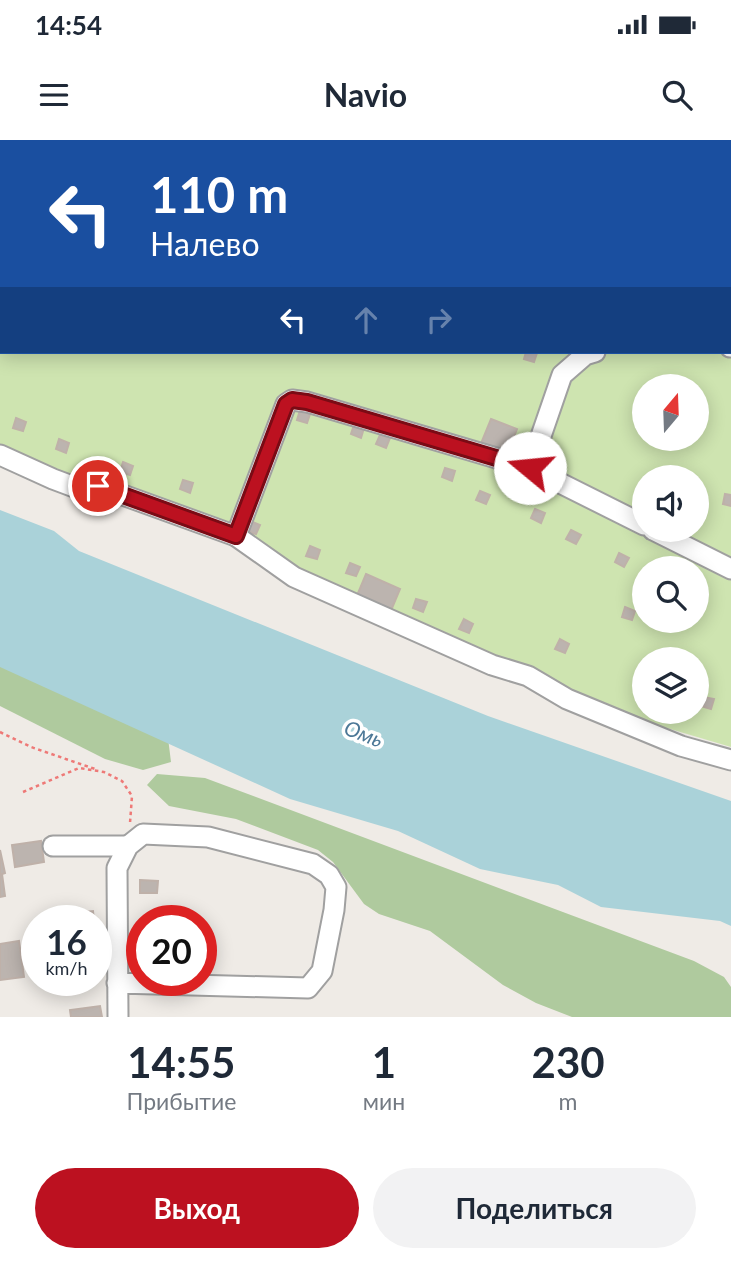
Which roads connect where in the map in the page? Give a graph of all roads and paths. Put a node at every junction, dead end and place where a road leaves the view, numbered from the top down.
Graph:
1 (588, 354) edge
2 (0, 454) edge
3 (530, 468) junction
4 (632, 520) edge
5 (236, 536) junction
6 (677, 542) edge
7 (731, 569) edge
8 (0, 732) edge
9 (731, 760) edge
10 (104, 772) junction
11 (23, 792) dead end
12 (53, 846) dead end
13 (128, 846) junction
14 (117, 983) junction
15 (118, 1017) edge

1 - 3 street
2 - 5 street
3 - 4 street
3 - 5 street
5 - 9 street
6 - 7 street
8 - 10 path
10 - 11 path
10 - 13 path
12 - 13 street
13 - 14 street
13 - 14 street
14 - 15 street

